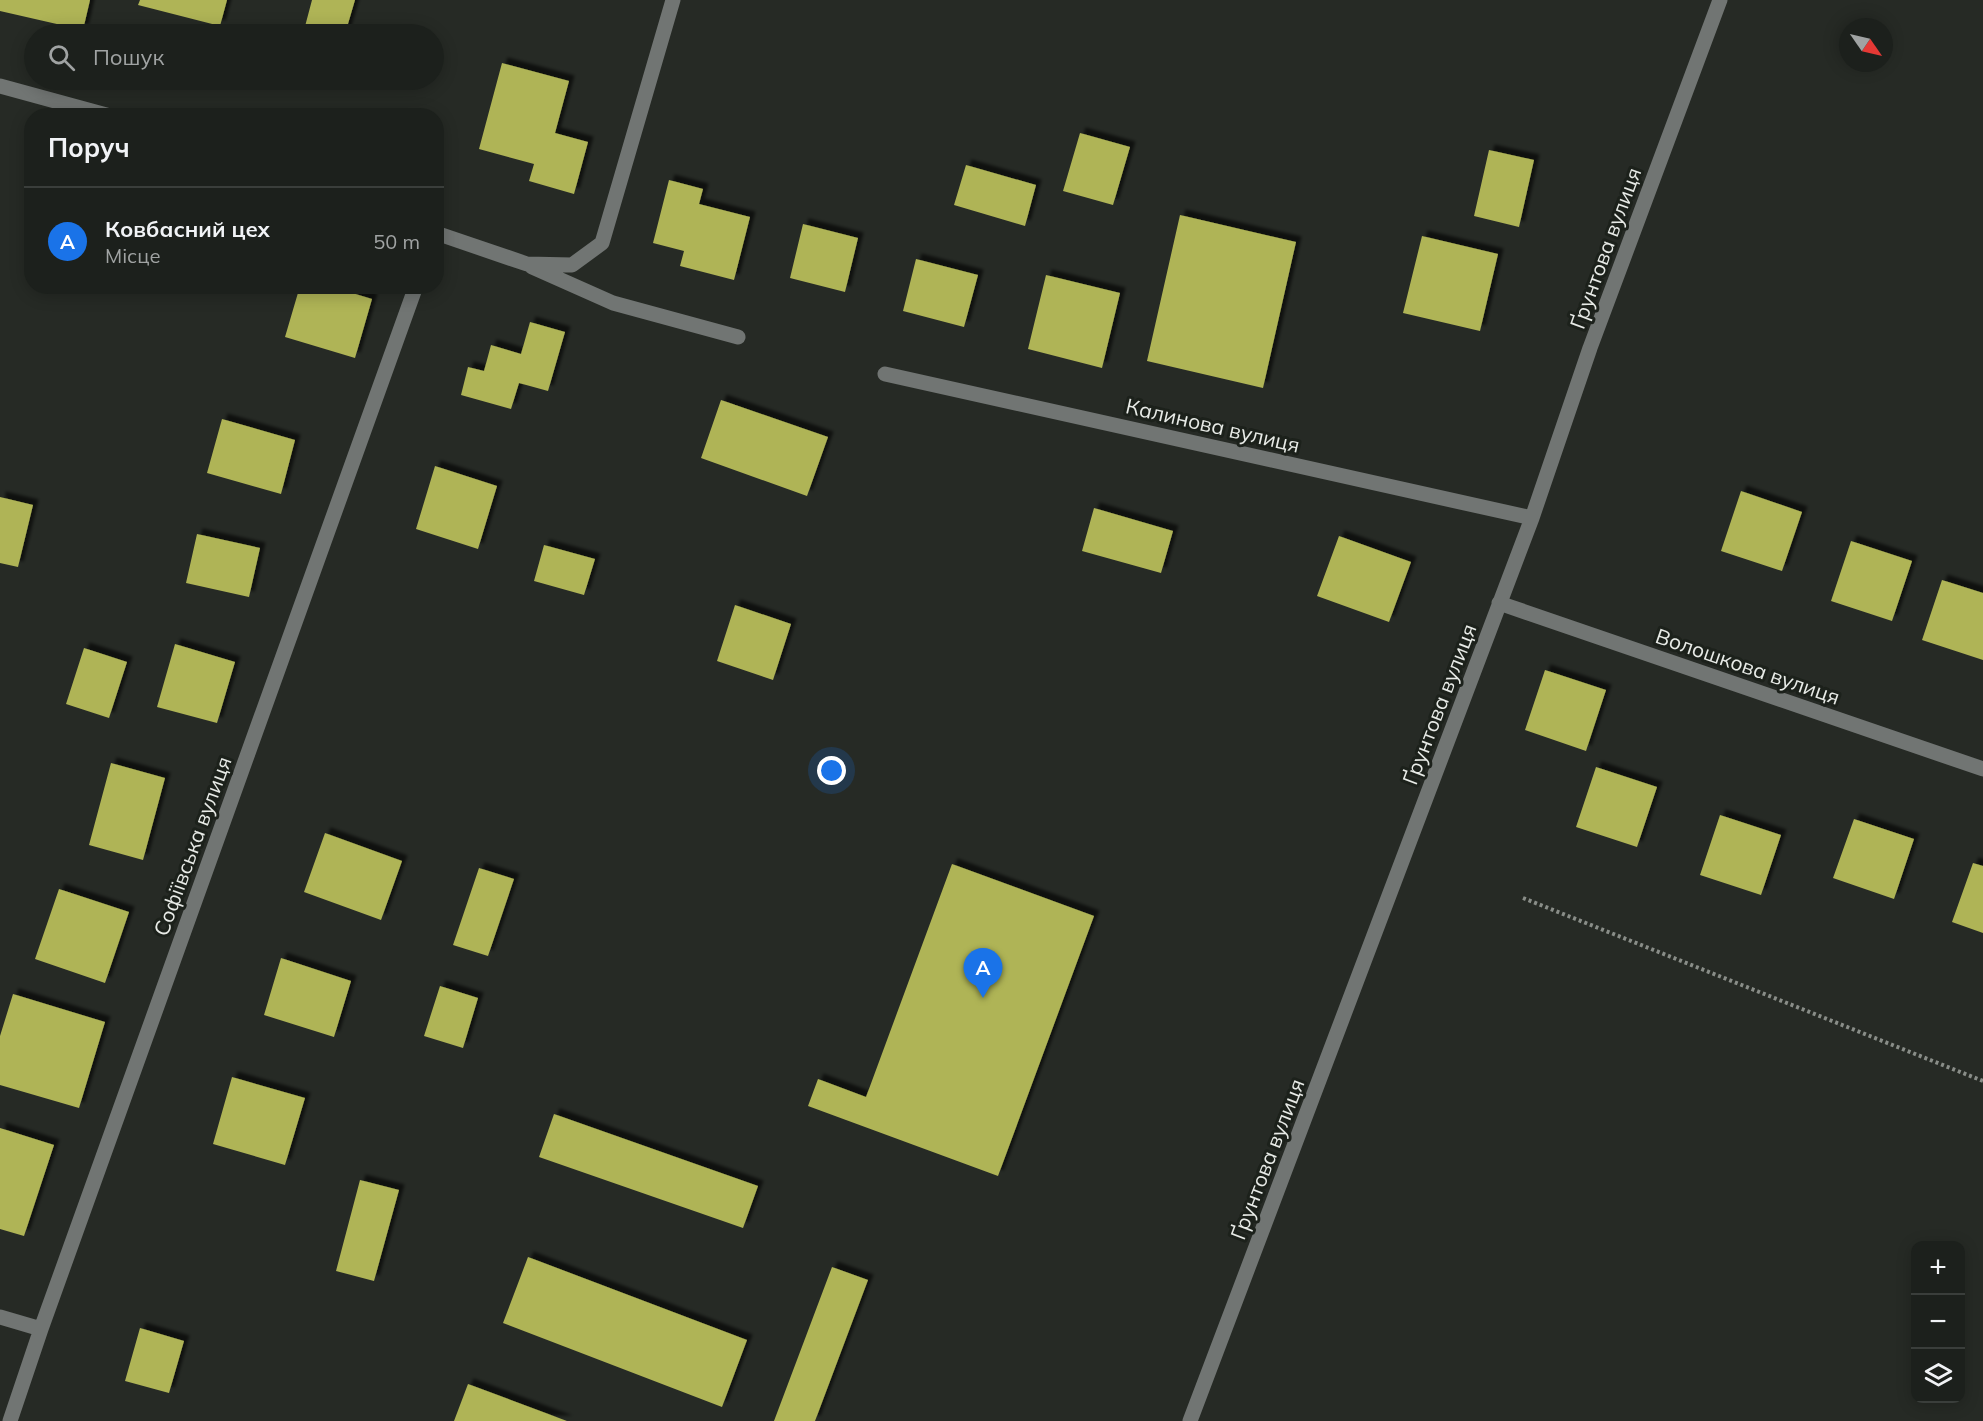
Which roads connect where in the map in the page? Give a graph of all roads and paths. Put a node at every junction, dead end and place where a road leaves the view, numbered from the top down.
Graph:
1 (673, 0) edge
2 (1720, 0) edge
3 (0, 86) edge
4 (81, 108) edge
5 (444, 236) edge
6 (527, 264) junction
7 (413, 294) edge
8 (738, 337) dead end
9 (885, 374) dead end
10 (1532, 518) junction
11 (1499, 603) junction
12 (1983, 769) edge
13 (1523, 898) dead end
14 (1983, 1081) edge
15 (0, 1317) edge
16 (41, 1329) junction
17 (10, 1421) edge
18 (1190, 1421) edge

1 - 6 street
2 - 10 street, Ґрунтова вулиця
3 - 4 street
5 - 6 street
6 - 8 street
7 - 16 street, Софіївська вулиця
9 - 10 street, Калинова вулиця
10 - 11 street, Ґрунтова вулиця
11 - 12 street, Волошкова вулиця
11 - 18 street, Ґрунтова вулиця
13 - 14 path
15 - 16 street
16 - 17 street, Софіївська вулиця

